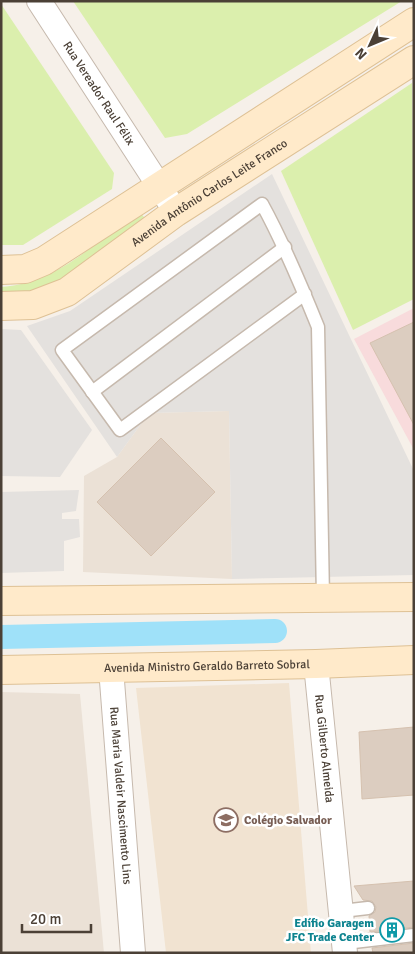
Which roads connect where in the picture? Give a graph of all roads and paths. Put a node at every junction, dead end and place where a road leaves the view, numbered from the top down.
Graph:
1 (39, 1) edge
2 (414, 22) edge
3 (414, 60) edge
4 (160, 185) junction
5 (176, 212) junction
6 (286, 247) junction
7 (1, 270) edge
8 (305, 294) junction
9 (1, 306) edge
10 (92, 392) junction
11 (414, 597) edge
12 (323, 598) junction
13 (1, 601) edge
14 (414, 660) edge
15 (316, 664) junction
16 (111, 668) junction
17 (1, 670) edge
18 (368, 908) dead end
19 (342, 911) junction
20 (414, 935) edge
21 (345, 948) edge
22 (133, 953) edge

1 - 4 street, Rua Vereador Raul Félix
2 - 4 street
3 - 5 street, Avenida Antônio Carlos Leite Franco
4 - 5 street, Rua Vereador Raul Félix
4 - 7 street
5 - 9 street, Avenida Antônio Carlos Leite Franco
6 - 8 lane
6 - 10 lane
6 - 10 lane
8 - 10 lane
8 - 12 lane
11 - 12 street
12 - 13 street
14 - 15 street, Avenida Ministro Geraldo Barreto Sobral
15 - 16 street, Avenida Ministro Geraldo Barreto Sobral
15 - 19 street, Rua Gilberto Almeida
16 - 17 street, Avenida Ministro Geraldo Barreto Sobral
16 - 22 street, Rua Maria Valdeir Nascimento Lins
18 - 19 lane
19 - 21 street, Rua Gilberto Almeida
20 - 21 lane

